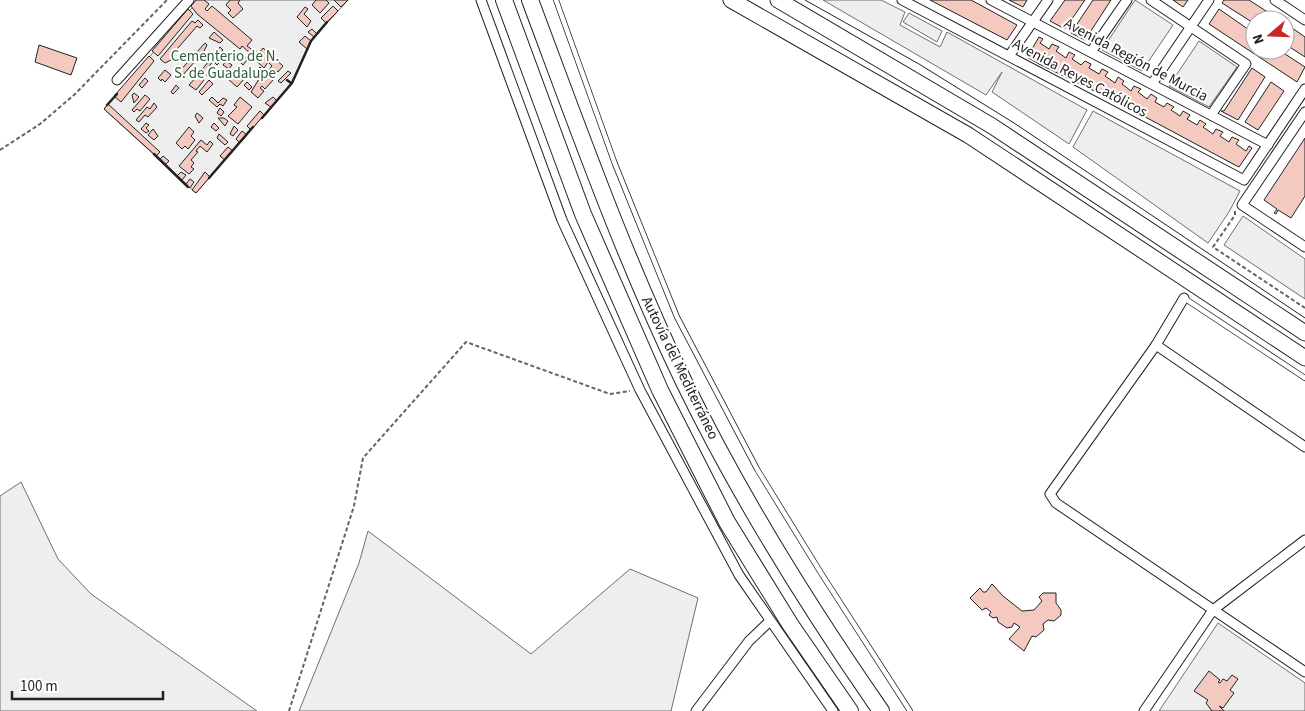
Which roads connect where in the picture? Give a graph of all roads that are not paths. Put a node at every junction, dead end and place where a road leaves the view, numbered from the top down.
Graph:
1 (189, 0) edge
2 (481, 0) edge
3 (504, 0) edge
4 (530, 0) edge
5 (556, 0) edge
6 (731, 0) edge
7 (778, 0) edge
8 (902, 0) edge
9 (991, 0) edge
10 (1048, 0) edge
11 (1127, 0) edge
12 (1151, 0) edge
13 (1209, 0) edge
14 (1275, 0) edge
15 (1305, 20) edge
16 (1033, 22) junction
17 (1191, 27) junction
18 (1091, 52) junction
19 (1009, 56) junction
20 (117, 80) dead end
21 (1152, 84) junction
22 (1305, 89) edge
23 (1305, 112) edge
24 (1212, 115) junction
25 (1268, 145) junction
26 (1305, 247) edge
27 (1184, 298) joint
28 (1305, 333) edge
29 (1156, 345) junction
30 (1305, 358) edge
31 (1305, 378) edge
32 (1305, 447) edge
33 (1305, 540) edge
34 (1213, 610) junction
35 (770, 622) junction
36 (1305, 672) edge
37 (696, 711) edge
38 (833, 711) edge
39 (850, 711) edge
40 (881, 711) edge
41 (910, 711) edge
42 (1144, 711) edge

1 - 20 street
2 - 35 street
3 - 39 highway, Autovía del Mediterráneo
4 - 40 highway, Autovía del Mediterráneo
5 - 41 lane
6 - 30 main road
7 - 28 main road
8 - 19 street, Avenida Reyes Católicos
9 - 16 street, Avenida Región de Murcia
10 - 16 street
11 - 18 street
12 - 17 street
13 - 17 street
14 - 15 street
16 - 18 street, Avenida Región de Murcia
16 - 19 street
17 - 21 street
17 - 24 street
18 - 21 street, Avenida Región de Murcia
19 - 25 street, Avenida Reyes Católicos
21 - 24 street, Avenida Región de Murcia
22 - 25 street
23 - 26 street
24 - 25 street, Avenida Región de Murcia
27 - 29 street
27 - 31 lane
29 - 32 street
29 - 34 street
33 - 34 street
34 - 36 street
34 - 42 street
35 - 37 street
35 - 38 street

